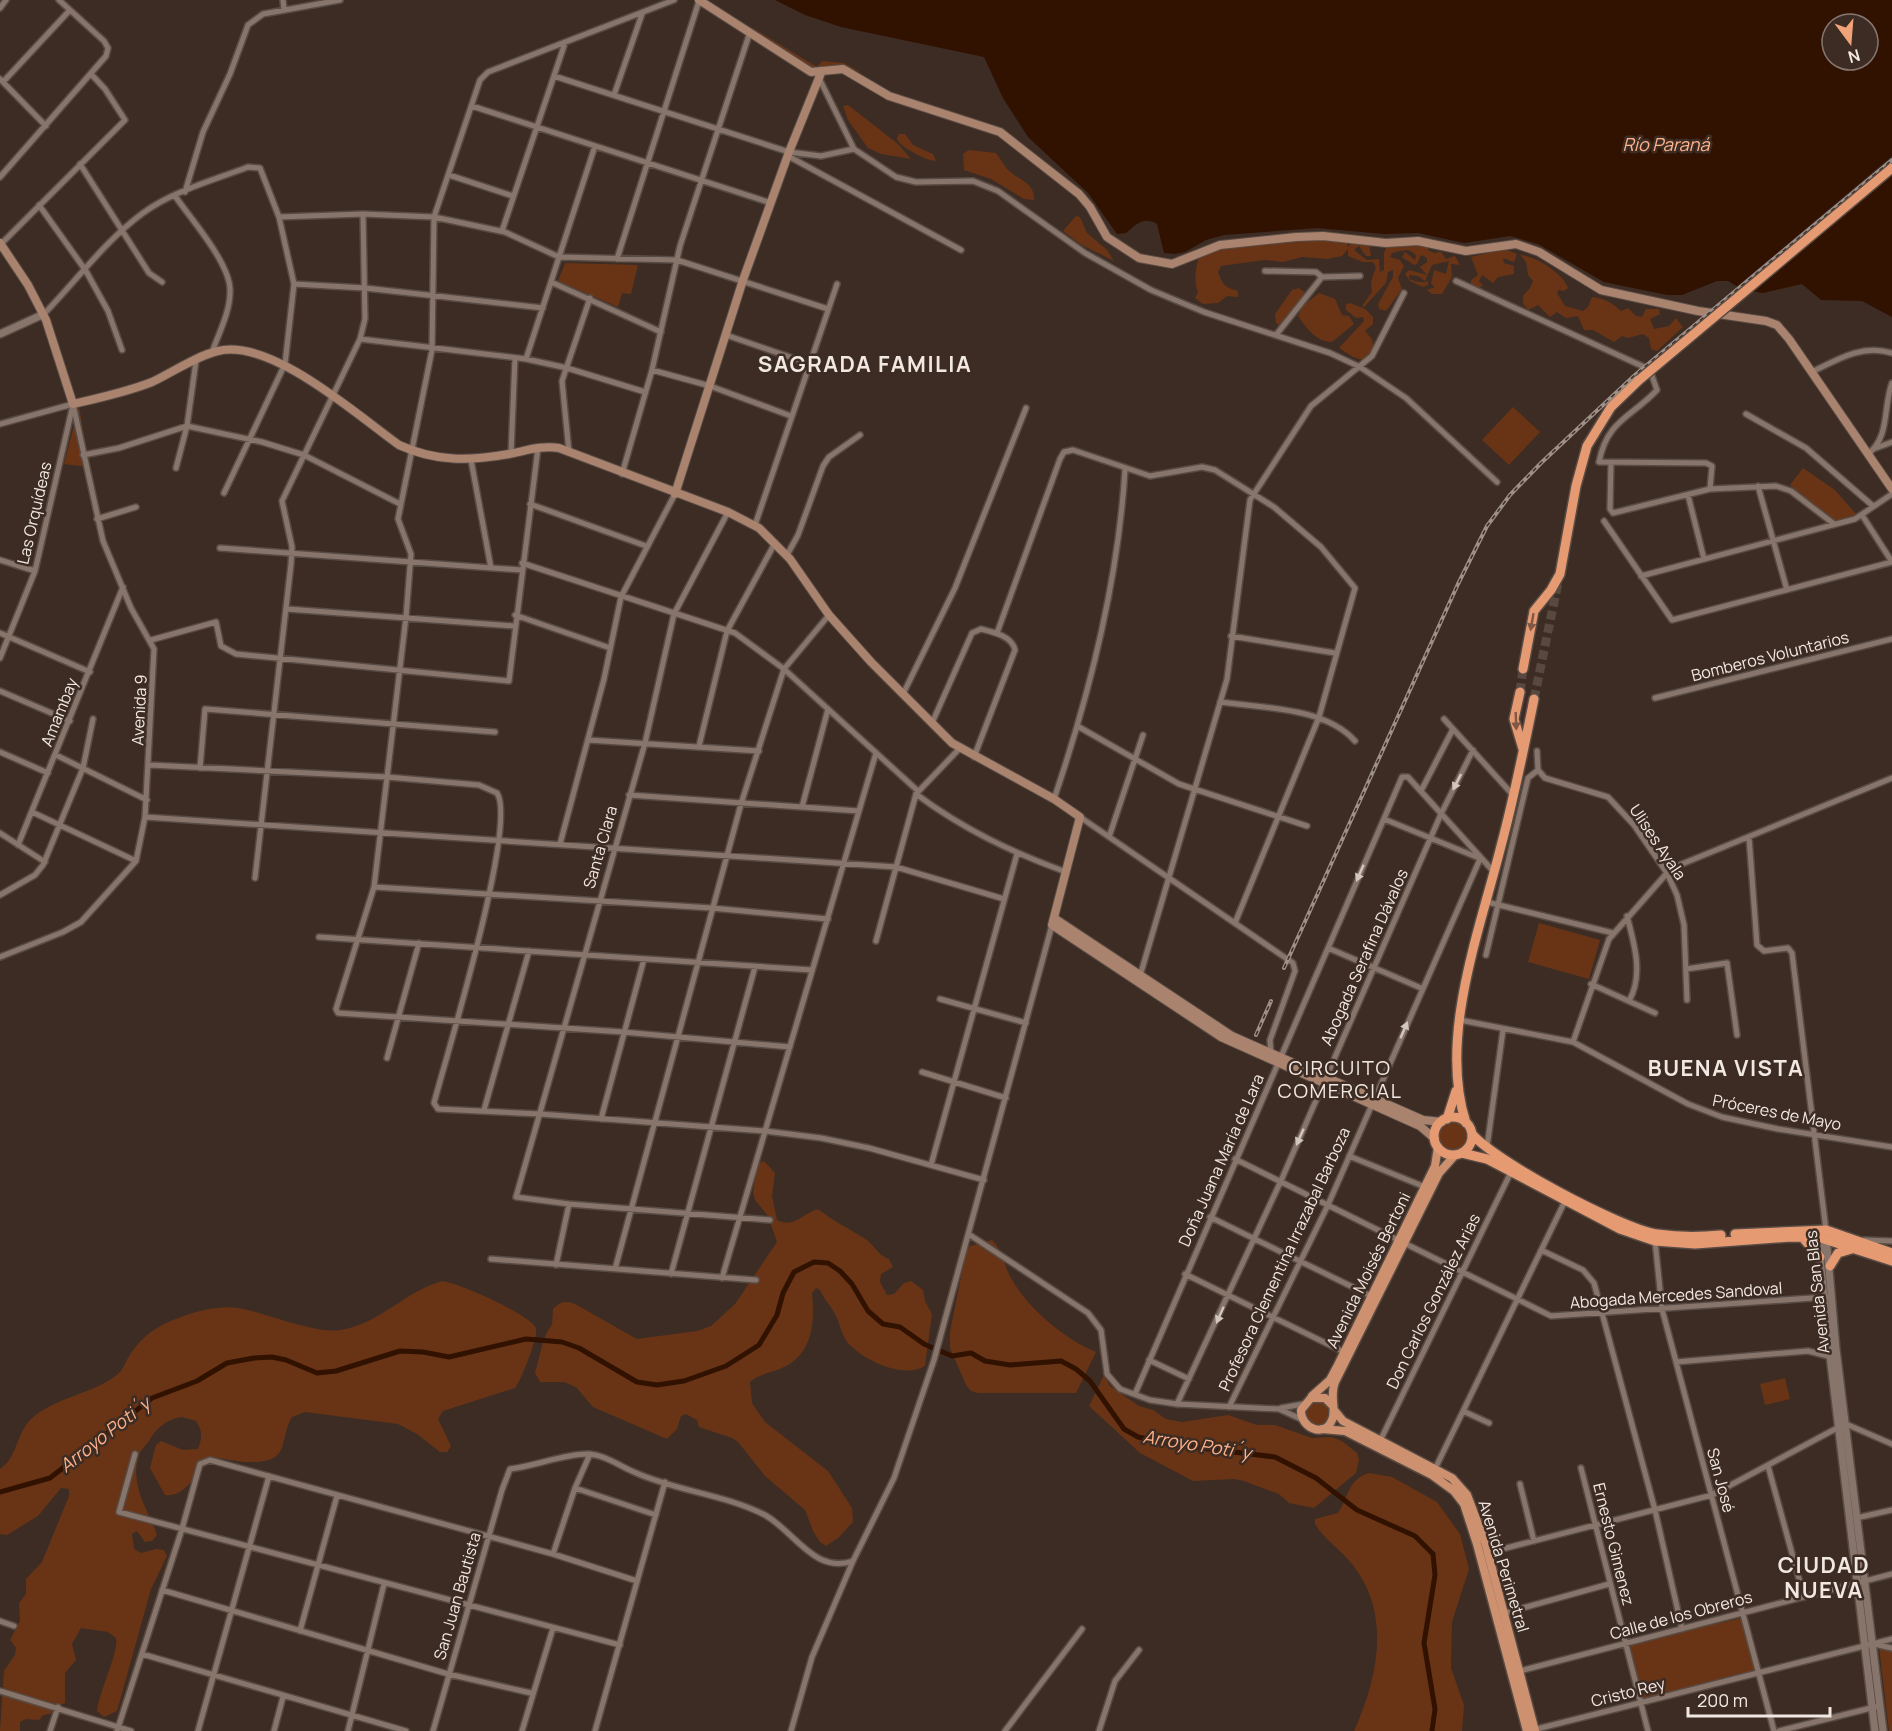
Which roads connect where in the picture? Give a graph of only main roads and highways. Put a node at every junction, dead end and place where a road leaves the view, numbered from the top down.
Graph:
1 (699, 0) edge
2 (820, 75) junction
3 (1892, 168) edge
4 (0, 244) edge
5 (1892, 489) edge
6 (675, 494) junction
7 (1523, 669) tunnel mouth
8 (1520, 692) tunnel mouth
9 (1534, 699) tunnel mouth
10 (1523, 749) junction
11 (1053, 922) junction
12 (1279, 1061) junction
13 (1457, 1086) junction
14 (1372, 1102) junction
15 (1444, 1121) junction
16 (1466, 1123) junction
17 (1472, 1134) junction
18 (1436, 1143) junction
19 (1458, 1154) junction
20 (1512, 1169) junction
21 (1824, 1234) junction
22 (1656, 1237) junction
23 (1802, 1237) junction
24 (1401, 1242) junction
25 (1856, 1244) junction
26 (1892, 1253) edge
27 (1820, 1257) road end
28 (1892, 1261) edge
29 (1830, 1266) road end
30 (1347, 1353) junction
31 (1307, 1401) junction
32 (1333, 1408) junction
33 (1322, 1429) junction
34 (1379, 1444) junction
35 (1532, 1731) edge

1 - 2 main road
2 - 5 main road
2 - 6 main road
3 -> 7 highway, bridge
4 - 6 main road
6 - 11 main road
8 -> 10 highway
9 - 10 highway
10 - 13 highway
11 - 12 main road
11 - 12 main road
12 - 14 main road
13 - 15 highway
13 - 16 highway
14 - 15 main road
14 - 18 main road
15 - 16 highway
15 - 18 highway
16 - 17 highway
17 - 19 highway
17 - 20 highway
18 - 19 highway
18 - 24 main road, Avenida Moisés Bertoni
19 - 20 highway
19 - 24 main road, Avenida Moisés Bertoni
20 - 22 highway
21 - 22 highway
21 - 23 highway
21 - 25 highway
22 - 23 highway
23 - 27 highway
24 - 30 main road, Avenida Moisés Bertoni
25 - 26 highway
25 - 28 highway
25 - 29 highway
30 - 31 main road, Avenida Moisés Bertoni
30 - 32 main road, Avenida Moisés Bertoni
31 - 32 main road
31 - 33 main road
32 - 33 main road, Avenida Moisés Bertoni
32 - 34 main road, Avenida Perimetral
33 - 34 main road, Avenida Perimetral
34 - 35 main road, Avenida Perimetral

